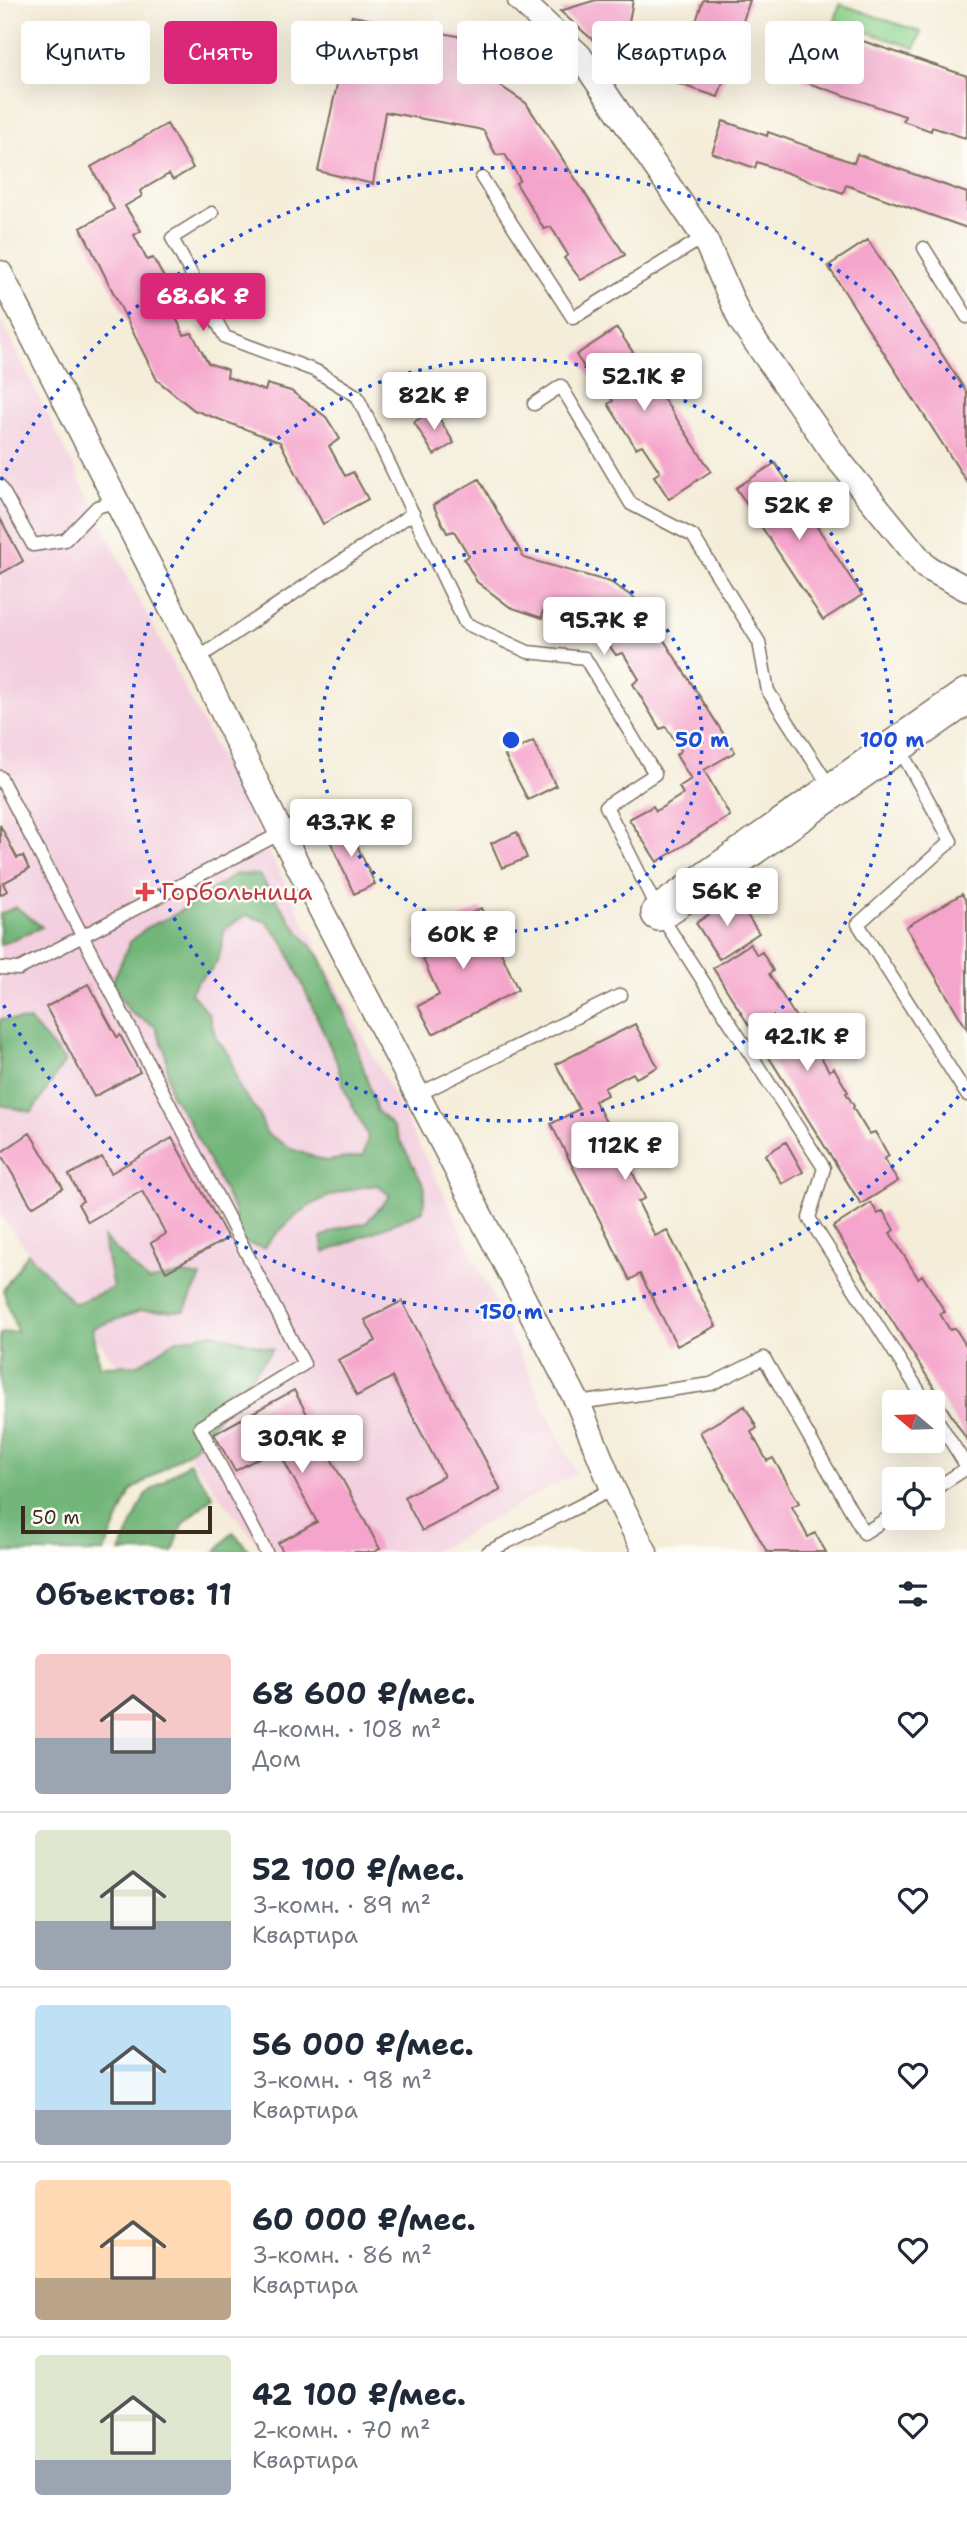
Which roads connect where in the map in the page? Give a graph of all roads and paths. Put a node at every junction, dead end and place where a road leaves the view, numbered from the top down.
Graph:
1 (520, 0) edge
2 (482, 178) dead end
3 (212, 213) dead end
4 (704, 237) junction
5 (925, 248) dead end
6 (0, 273) edge
7 (967, 317) edge
8 (534, 404) dead end
9 (0, 486) edge
10 (116, 501) junction
11 (414, 513) junction
12 (967, 589) edge
13 (197, 659) junction
14 (967, 696) edge
15 (897, 745) junction
16 (0, 777) edge
17 (832, 791) junction
18 (281, 833) junction
19 (659, 913) junction
20 (82, 937) junction
21 (0, 968) edge
22 (621, 995) dead end
23 (417, 1095) junction
24 (967, 1095) edge
25 (918, 1390) edge
26 (578, 1403) junction
27 (945, 1432) edge
28 (967, 1468) edge
29 (945, 1482) edge
30 (613, 1489) junction
31 (882, 1522) edge
32 (266, 1552) edge
33 (488, 1552) edge
34 (645, 1552) edge

1 - 4 street
2 - 4 lane
3 - 11 lane
4 - 12 street
5 - 7 lane
6 - 10 street
8 - 17 lane
9 - 10 lane
10 - 13 street
11 - 13 lane
11 - 19 lane
13 - 18 street
14 - 15 street
15 - 17 street
15 - 24 lane
16 - 20 lane
17 - 19 street
18 - 20 lane
18 - 23 street
19 - 25 lane
20 - 21 lane
20 - 32 lane
22 - 23 lane
23 - 26 street
26 - 30 street
26 - 31 lane
27 - 28 lane
28 - 29 lane
30 - 33 lane
30 - 34 street

